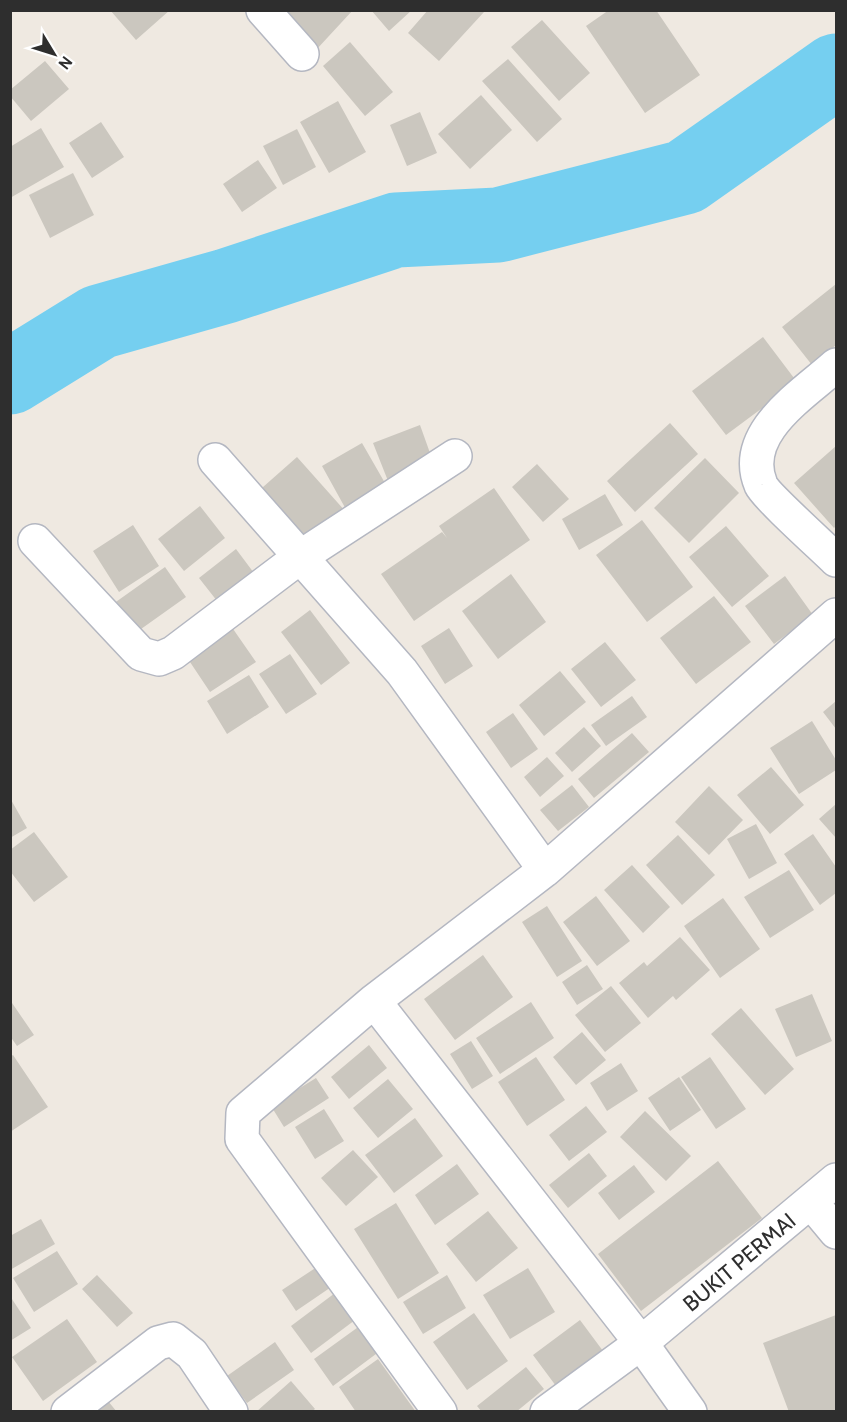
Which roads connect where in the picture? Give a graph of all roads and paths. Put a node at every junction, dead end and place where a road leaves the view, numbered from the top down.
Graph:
1 (262, 10) edge
2 (302, 54) dead end
3 (837, 365) edge
4 (455, 456) dead end
5 (215, 460) dead end
6 (35, 541) dead end
7 (300, 556) junction
8 (837, 560) edge
9 (837, 615) edge
10 (545, 870) junction
11 (374, 1001) junction
12 (837, 1180) edge
13 (811, 1202) junction
14 (837, 1232) edge
15 (641, 1344) junction
16 (68, 1412) edge
17 (231, 1412) edge
18 (440, 1412) edge
19 (547, 1412) edge
20 (690, 1412) edge

1 - 2 street
3 - 8 street
4 - 7 street
5 - 7 street
6 - 7 street
7 - 10 street
9 - 10 street
10 - 11 street
11 - 15 street
11 - 18 street
12 - 13 street, BUKIT PERMAI
13 - 14 street
13 - 15 street, BUKIT PERMAI
15 - 19 street, BUKIT PERMAI
15 - 20 street
16 - 17 street

